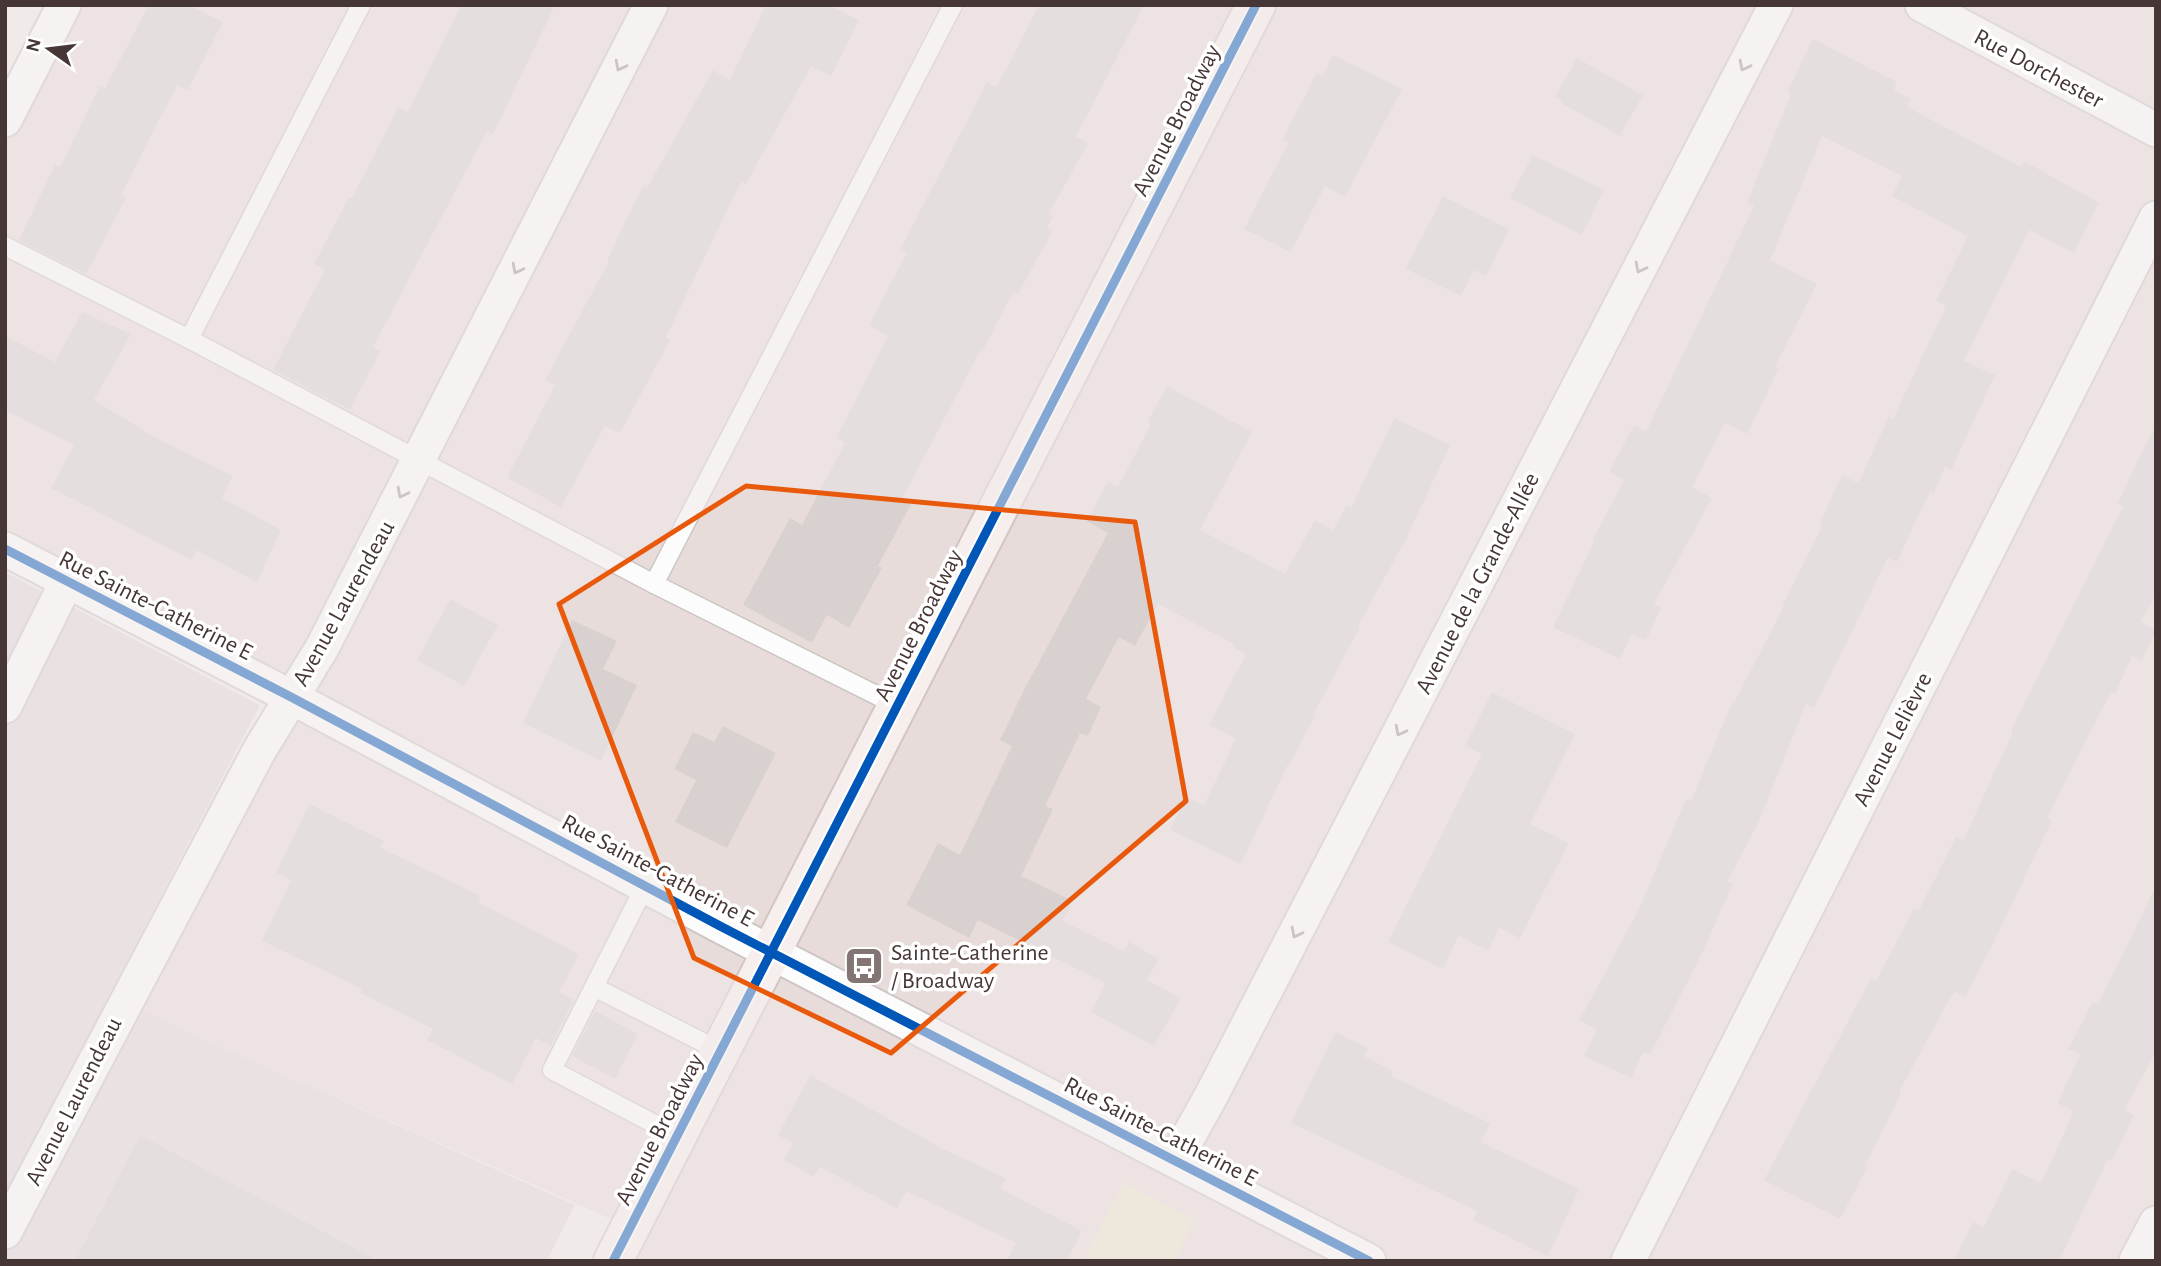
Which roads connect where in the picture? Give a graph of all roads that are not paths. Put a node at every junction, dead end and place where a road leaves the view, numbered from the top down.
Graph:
1 (64, 5) edge
2 (361, 5) edge
3 (651, 5) edge
4 (953, 5) edge
5 (1256, 5) edge
6 (1776, 5) edge
7 (1922, 5) edge
8 (5, 120) edge
9 (2156, 130) edge
10 (2156, 218) edge
11 (5, 246) edge
12 (189, 339) junction
13 (420, 460) junction
14 (5, 549) edge
15 (67, 581) junction
16 (654, 584) junction
17 (291, 696) junction
18 (5, 706) edge
19 (898, 706) junction
20 (645, 886) junction
21 (772, 953) junction
22 (594, 986) junction
23 (720, 1051) junction
24 (677, 1136) junction
25 (1176, 1159) junction
26 (2156, 1223) edge
27 (5, 1232) edge
28 (612, 1261) edge
29 (1369, 1261) edge
30 (1628, 1261) edge
31 (2136, 1261) edge

1 - 8 street
2 - 12 lane
3 -> 13 street, Avenue Laurendeau
4 - 16 lane
5 - 19 street, Avenue Broadway
6 -> 25 street, Avenue de la Grande-Allée
7 - 9 street, Rue Dorchester
10 - 30 street, Avenue Lelièvre
11 - 12 lane
12 - 13 lane
13 - 16 lane
13 -> 17 street, Avenue Laurendeau
14 - 15 street, Rue Sainte-Catherine E
15 - 17 street, Rue Sainte-Catherine E
15 - 18 street
16 - 19 lane
17 - 20 street, Rue Sainte-Catherine E
17 - 27 street, Avenue Laurendeau
19 - 21 street, Avenue Broadway
20 - 21 street, Rue Sainte-Catherine E
20 - 22 lane
21 - 23 street, Avenue Broadway
21 - 25 street, Rue Sainte-Catherine E
22 - 23 lane
22 - 24 lane
23 - 24 street, Avenue Broadway
24 - 28 street, Avenue Broadway
25 - 29 street, Rue Sainte-Catherine E
26 - 31 street

